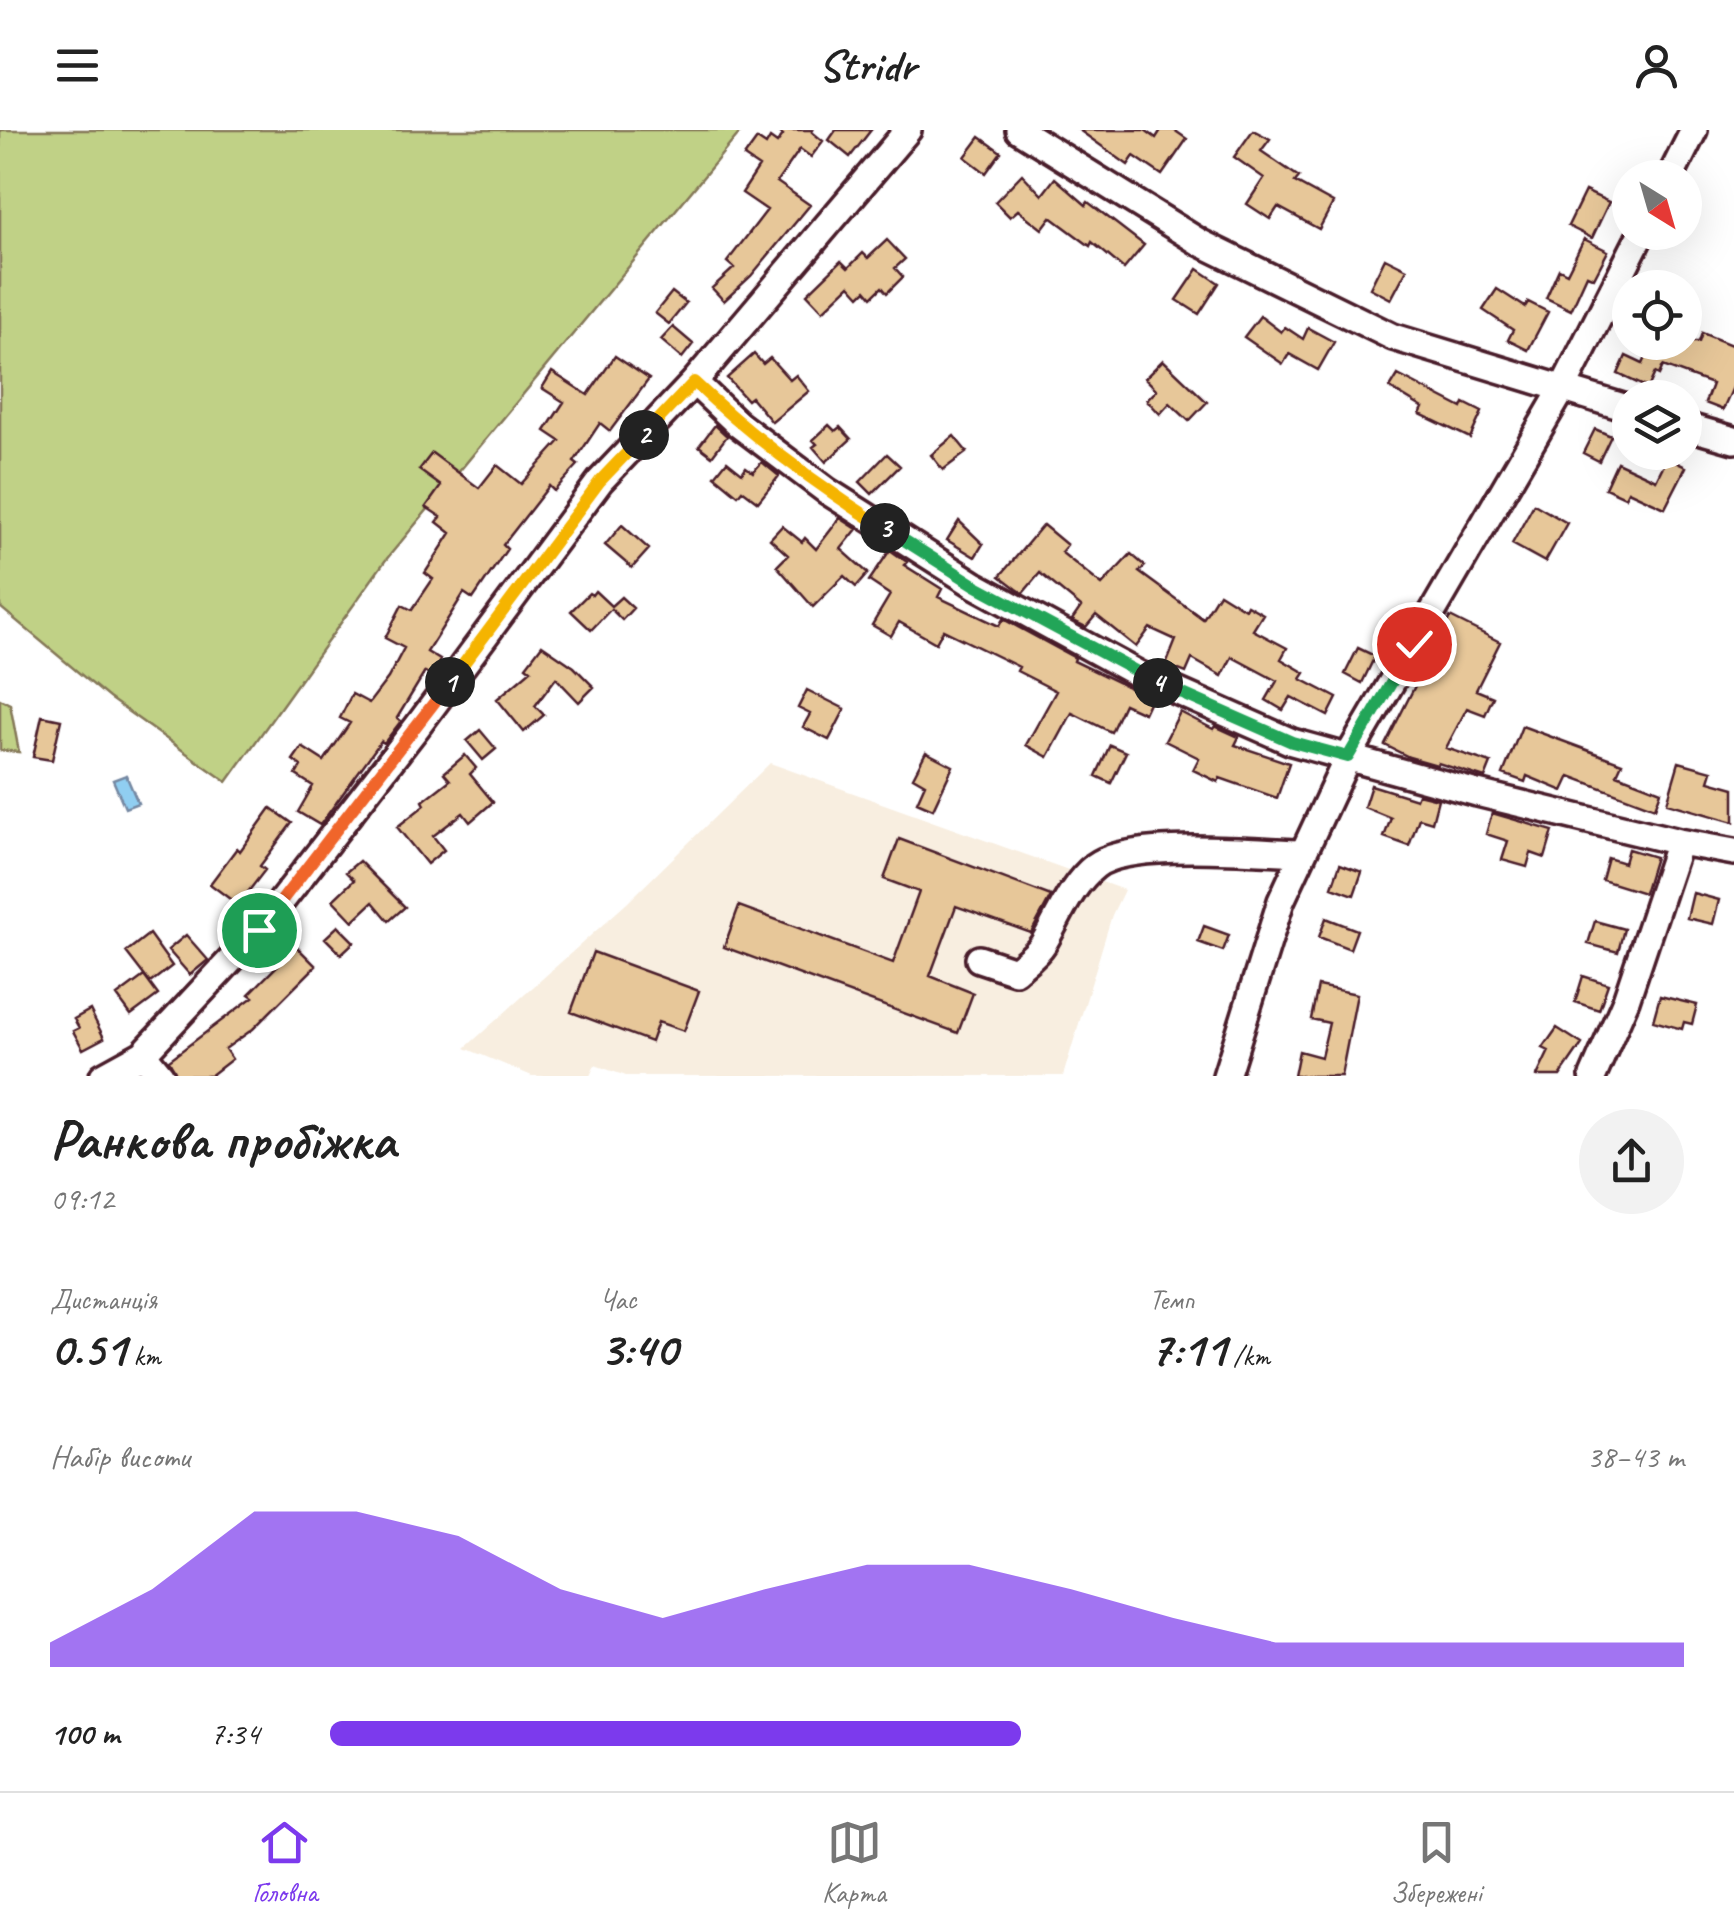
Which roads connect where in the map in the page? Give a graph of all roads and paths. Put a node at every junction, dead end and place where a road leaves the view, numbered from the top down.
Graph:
1 (908, 130) edge
2 (1019, 130) edge
3 (1694, 130) edge
4 (1679, 160) edge
5 (1633, 250) edge
6 (694, 382) junction
7 (1562, 390) junction
8 (1612, 405) edge
9 (1702, 431) edge
10 (1734, 440) edge
11 (1348, 757) junction
12 (1679, 842) junction
13 (1734, 852) edge
14 (1304, 853) junction
15 (979, 959) dead end
16 (143, 1054) junction
17 (103, 1076) edge
18 (161, 1076) edge
19 (1226, 1076) edge
20 (1593, 1076) edge

1 - 6 street
2 - 7 street
3 - 4 street
5 - 7 street
6 - 11 street
6 - 16 street
7 - 8 street
7 - 11 street
9 - 10 street
11 - 12 street
11 - 14 street
12 - 13 street
12 - 20 street
14 - 15 street
14 - 19 street
16 - 17 street
16 - 18 street

